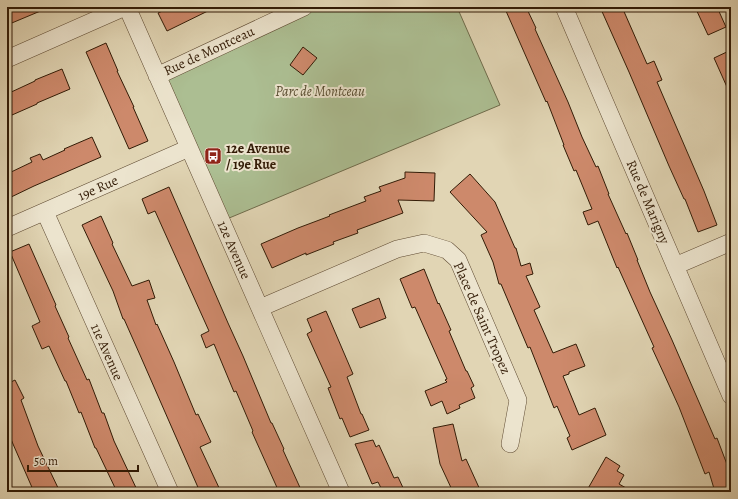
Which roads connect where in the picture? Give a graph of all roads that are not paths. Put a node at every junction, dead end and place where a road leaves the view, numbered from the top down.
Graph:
1 (126, 7) edge
2 (304, 7) edge
3 (564, 7) edge
4 (7, 59) edge
5 (158, 76) junction
6 (190, 148) junction
7 (44, 212) junction
8 (7, 228) edge
9 (731, 242) edge
10 (675, 266) junction
11 (260, 308) junction
12 (731, 396) edge
13 (510, 444) dead end
14 (170, 492) edge
15 (341, 492) edge

1 - 4 street
1 - 5 street, 12e Avenue
2 - 5 street, Rue de Montceau
3 - 10 street, Rue de Marigny
5 - 6 street, 12e Avenue
6 - 7 street, 19e Rue
6 - 11 street, 12e Avenue
7 - 8 street, 19e Rue
7 - 14 street, 11e Avenue
9 - 10 street
10 - 12 street, Rue de Marigny
11 - 13 street, Place de Saint Tropez
11 - 15 street, 12e Avenue

